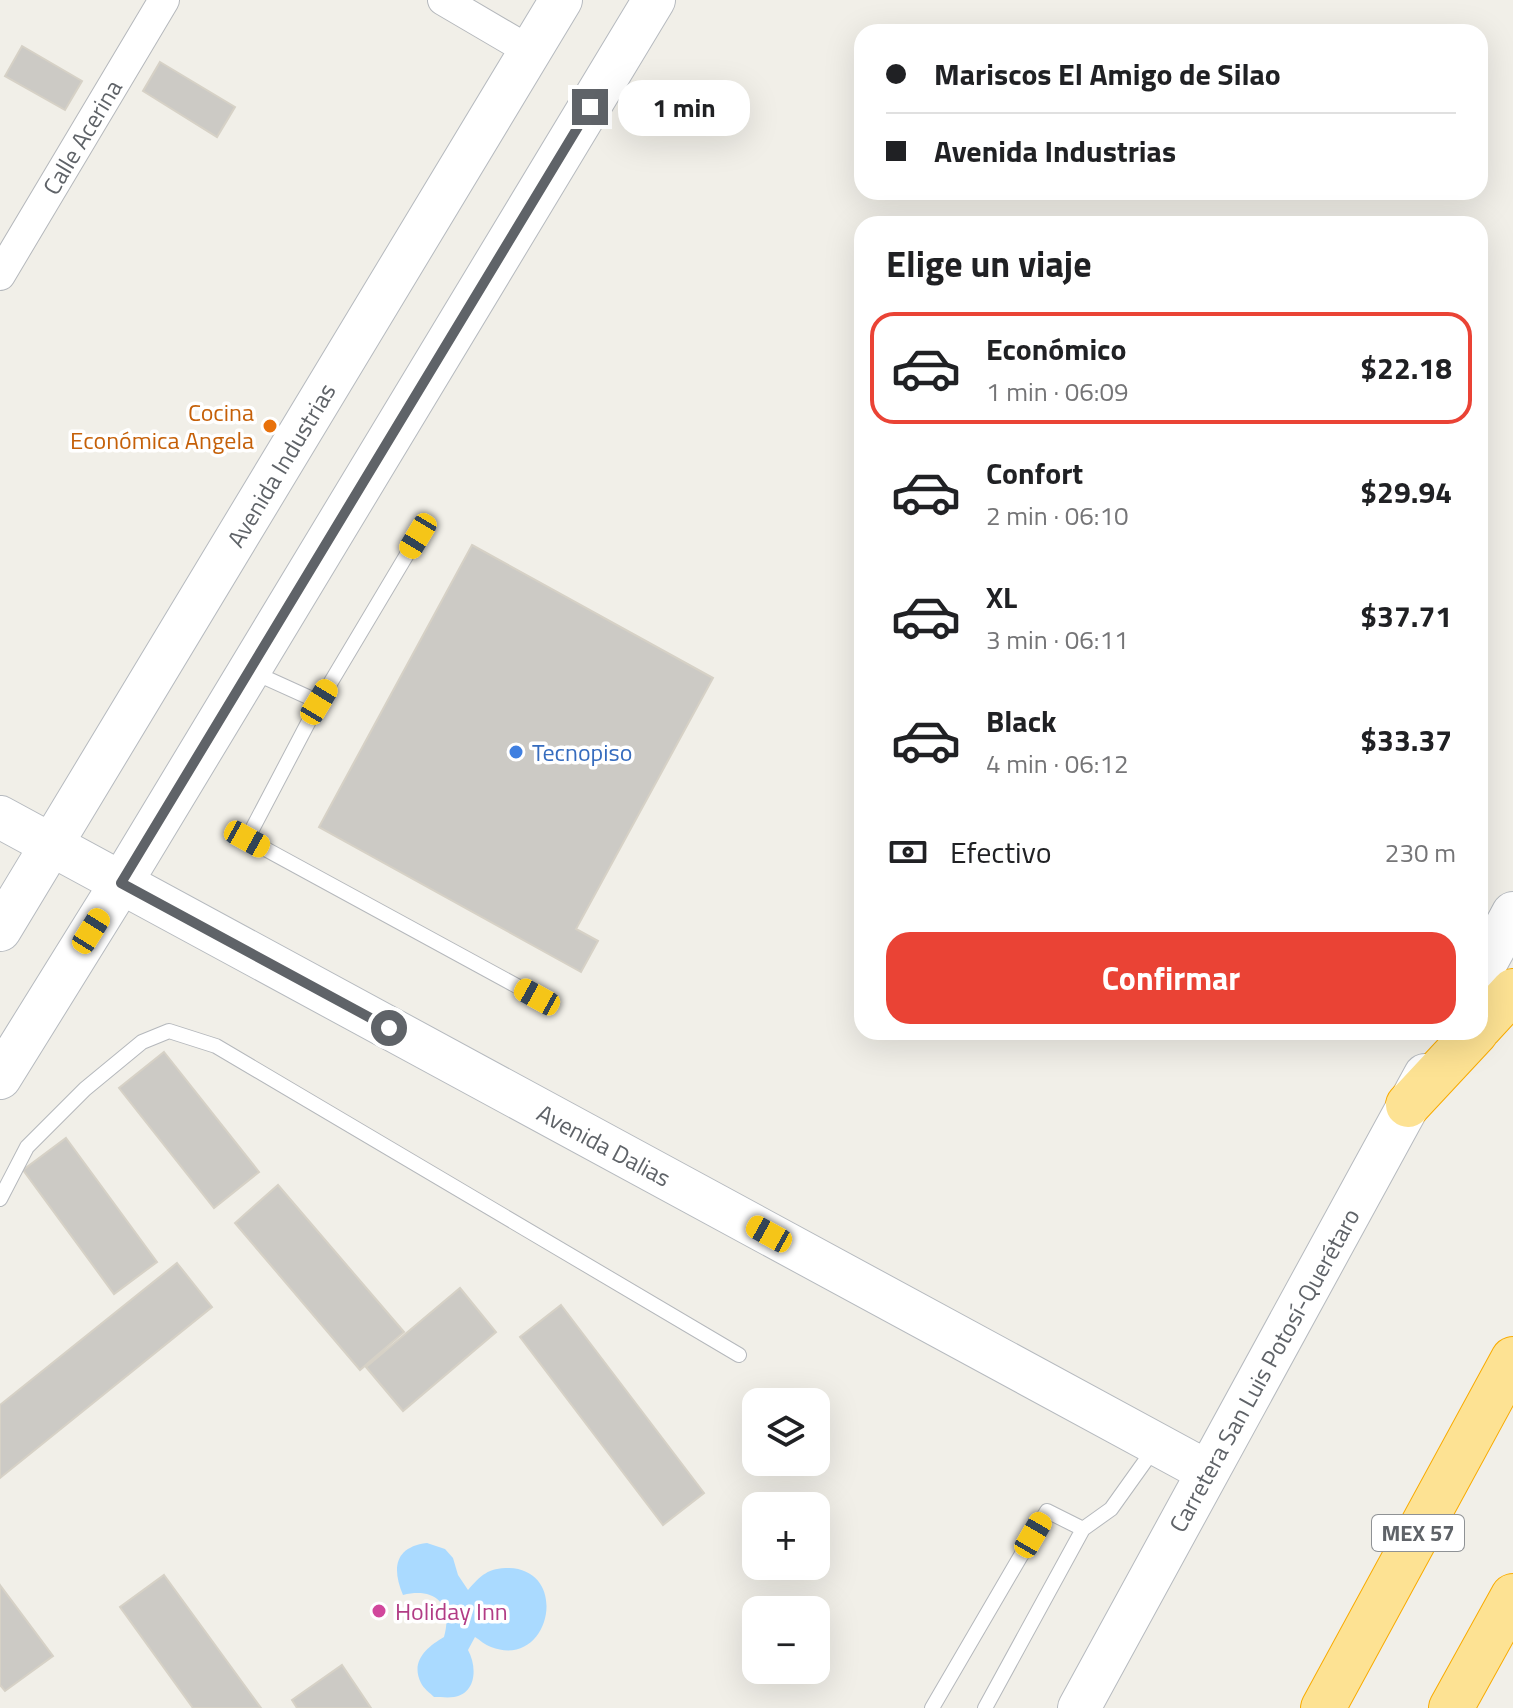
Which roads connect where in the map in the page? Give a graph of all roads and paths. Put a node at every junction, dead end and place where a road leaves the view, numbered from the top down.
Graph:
1 (164, 0) edge
2 (443, 0) edge
3 (561, 0) edge
4 (654, 0) edge
5 (530, 51) junction
6 (0, 275) edge
7 (418, 536) dead end
8 (249, 670) junction
9 (319, 702) junction
10 (0, 817) edge
11 (52, 845) junction
12 (121, 883) junction
13 (1513, 913) edge
14 (0, 930) edge
15 (1488, 959) edge
16 (1513, 991) edge
17 (537, 997) dead end
18 (1488, 1018) edge
19 (1444, 1040) edge
20 (1469, 1040) edge
21 (0, 1078) edge
22 (1408, 1105) junction
23 (0, 1199) edge
24 (739, 1355) dead end
25 (1513, 1359) edge
26 (1157, 1445) junction
27 (1208, 1472) junction
28 (1083, 1529) junction
29 (1513, 1596) edge
30 (932, 1708) edge
31 (985, 1708) edge
32 (1079, 1708) edge
33 (1323, 1708) edge
34 (1451, 1708) edge

1 - 6 street, Calle Acerina
2 - 5 street
3 - 5 main road, Avenida Industrias
4 - 8 main road
5 - 11 main road, Avenida Industrias
7 - 9 lane
8 - 9 lane
8 - 12 main road
9 - 17 lane
10 - 11 main road, Avenida Dalias
11 - 12 main road, Avenida Dalias
11 - 14 main road, Avenida Industrias
12 - 21 main road
12 - 26 main road, Avenida Dalias
13 - 15 main road
16 - 18 highway
19 - 22 main road, Carretera San Luis Potosí-Querétaro
20 - 22 highway
22 - 27 main road, Carretera San Luis Potosí-Querétaro
23 - 24 lane
25 - 33 highway, MEX 57
26 - 27 main road, Avenida Dalias
26 - 28 lane
27 - 32 main road, Carretera San Luis Potosí-Querétaro
28 - 30 lane
28 - 31 lane
29 - 34 highway

